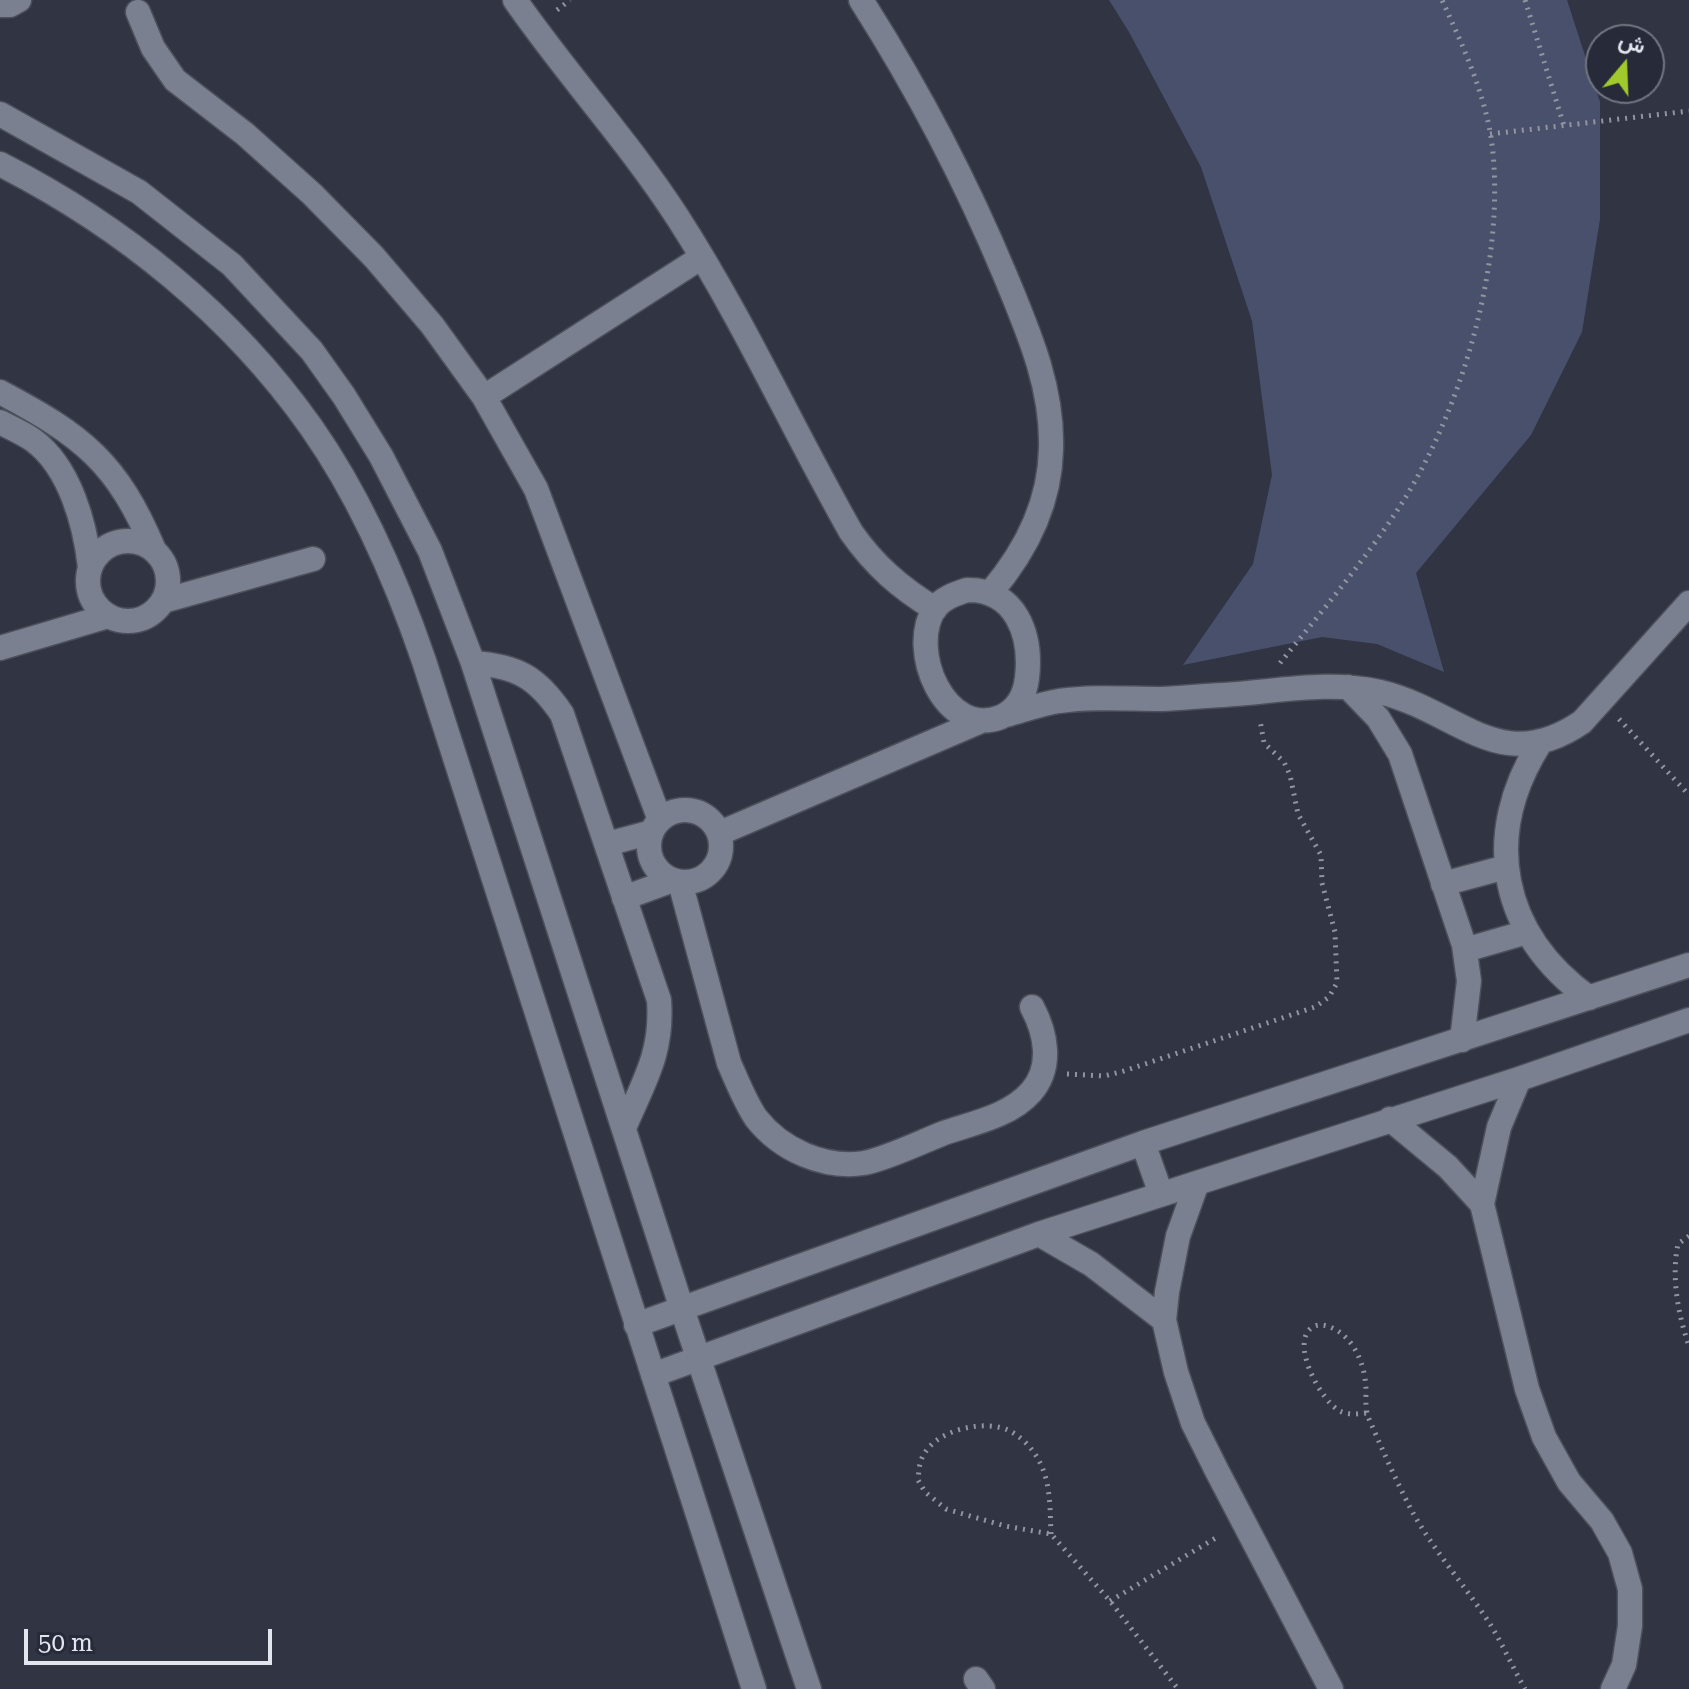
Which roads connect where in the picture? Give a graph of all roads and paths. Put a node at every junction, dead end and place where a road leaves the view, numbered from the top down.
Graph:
1 (19, 0) edge
2 (515, 0) edge
3 (861, 0) edge
4 (1442, 0) edge
5 (1525, 0) edge
6 (0, 5) edge
7 (138, 12) dead end
8 (1689, 111) edge
9 (0, 114) edge
10 (1564, 126) junction
11 (39, 134) junction
12 (1490, 134) junction
13 (9, 168) edge
14 (702, 257) junction
15 (0, 392) edge
16 (484, 397) junction
17 (53, 420) junction
18 (0, 422) edge
19 (34, 440) junction
20 (154, 550) junction
21 (313, 559) dead end
22 (90, 567) junction
23 (991, 592) junction
24 (163, 601) junction
25 (1689, 603) edge
26 (935, 609) junction
27 (108, 616) junction
28 (0, 648) edge
29 (473, 663) junction
30 (1348, 687) junction
31 (1256, 693) junction
32 (1602, 701) junction
33 (1006, 715) junction
34 (981, 721) junction
35 (1540, 743) junction
36 (1689, 795) edge
37 (656, 826) junction
38 (720, 833) junction
39 (607, 844) junction
40 (1506, 867) junction
41 (676, 881) junction
42 (1443, 884) junction
43 (624, 898) junction
44 (1527, 932) junction
45 (1465, 950) junction
46 (1689, 965) edge
47 (1589, 998) junction
48 (1032, 1007) dead end
49 (1689, 1020) edge
50 (1462, 1040) junction
51 (1044, 1066) junction
52 (1519, 1079) junction
53 (1390, 1119) junction
54 (624, 1128) junction
55 (1143, 1143) junction
56 (1197, 1183) junction
57 (1161, 1194) junction
58 (1482, 1204) junction
59 (1039, 1234) junction
60 (1689, 1236) edge
61 (682, 1309) junction
62 (1164, 1320) junction
63 (636, 1325) junction
64 (1689, 1346) edge
65 (698, 1359) junction
66 (653, 1375) junction
67 (1366, 1413) junction
68 (1243, 1521) junction
69 (1051, 1534) junction
70 (1110, 1601) junction
71 (754, 1689) edge
72 (809, 1689) edge
73 (1178, 1689) edge
74 (1331, 1689) edge
75 (1525, 1689) edge
76 (1613, 1689) edge

1 - 6 street
2 - 14 street
3 - 23 street
4 - 12 path
5 - 10 path
7 - 16 street
8 - 10 path
9 - 11 street
10 - 12 path
11 - 13 street
11 - 29 street
12 - 31 path
13 - 63 street
14 - 16 street
14 - 26 street
15 - 17 street
16 - 37 street
17 - 19 street
17 - 20 street
18 - 19 street
19 - 22 street
20 - 22 street
20 - 24 street
21 - 24 street
22 - 27 street
23 - 26 street
23 - 33 street
24 - 27 street
25 - 32 street
26 - 34 street
27 - 28 street
29 - 39 street
29 - 54 street
30 - 31 street
30 - 35 street
30 - 42 street
31 - 33 street
31 - 51 path
32 - 35 street
32 - 36 path
33 - 34 street
34 - 38 street
35 - 40 street
37 - 38 street
37 - 39 street
37 - 41 street
38 - 41 street
39 - 43 street
40 - 42 street
40 - 44 street
41 - 43 street
41 - 51 street
42 - 45 street
43 - 54 street
44 - 45 street
44 - 47 street
45 - 50 street
46 - 47 street
47 - 50 street
48 - 51 street
49 - 52 street
50 - 55 street
52 - 53 street
52 - 58 street
53 - 56 street
53 - 58 street
54 - 61 street
55 - 57 street
55 - 61 street
56 - 57 street
56 - 62 street
57 - 59 street
58 - 76 street
59 - 62 street
59 - 65 street
60 - 64 path
61 - 63 street
61 - 65 street
62 - 68 street
63 - 66 street
65 - 66 street
65 - 72 street
66 - 71 street
67 - 67 path
67 - 75 path
68 - 70 path
68 - 74 street
69 - 69 path
69 - 70 path
70 - 73 path

